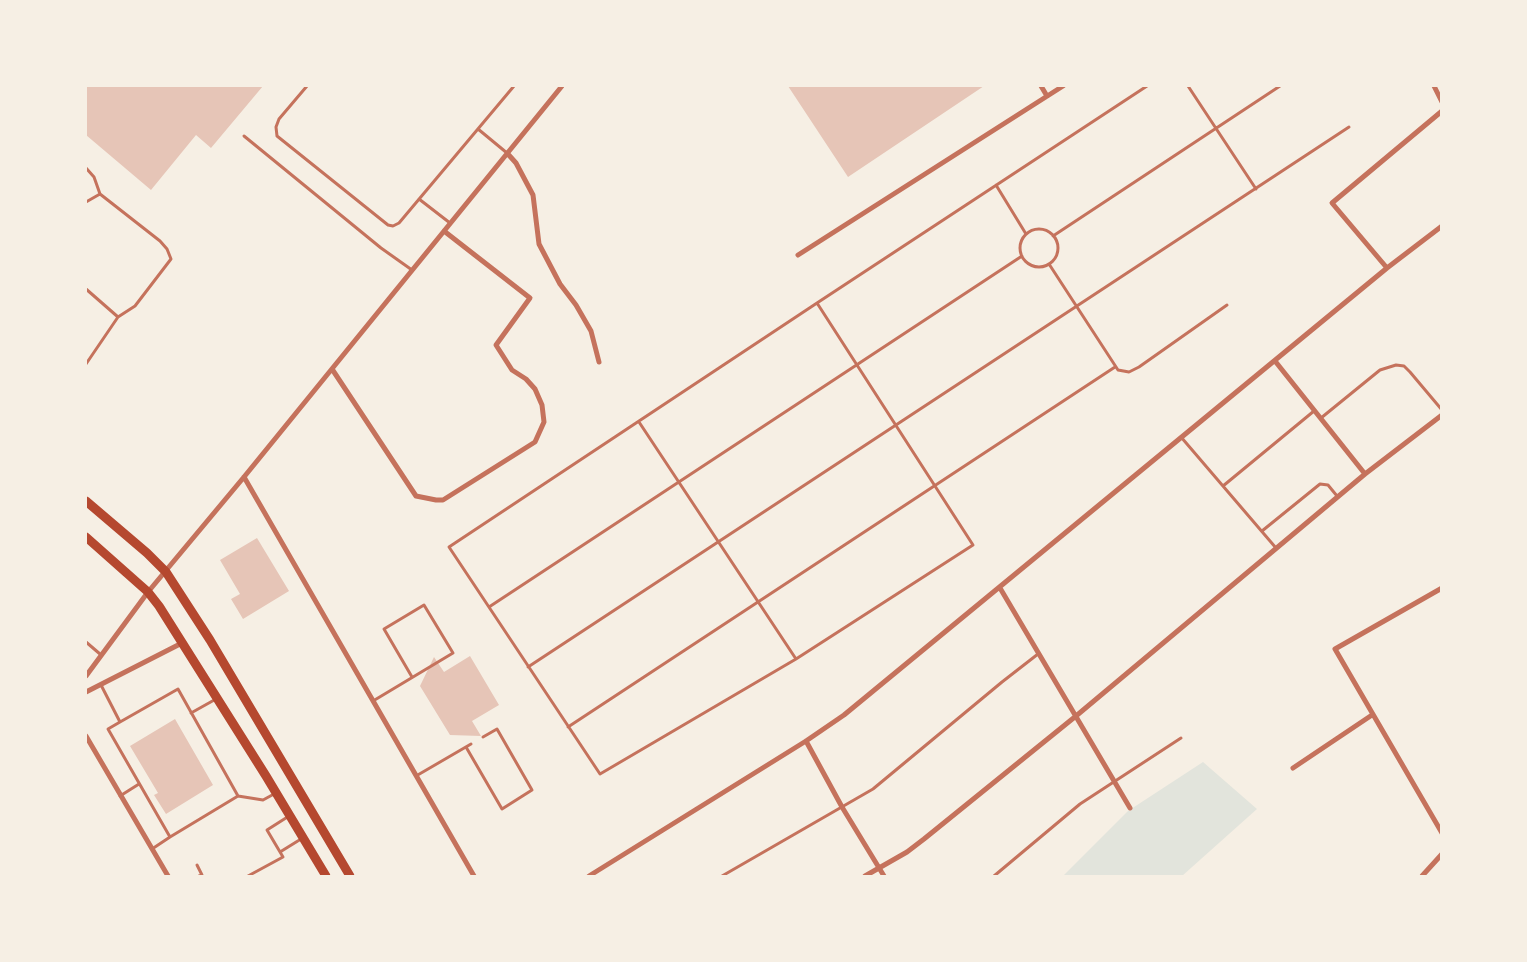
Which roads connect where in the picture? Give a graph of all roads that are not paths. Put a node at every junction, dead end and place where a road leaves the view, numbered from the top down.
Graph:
1 (307, 86) edge
2 (514, 86) edge
3 (562, 86) edge
4 (1041, 86) edge
5 (1063, 86) edge
6 (1147, 86) edge
7 (1188, 86) edge
8 (1280, 86) edge
9 (1434, 86) edge
10 (1047, 96) junction
11 (1442, 102) edge
12 (1442, 111) edge
13 (1216, 128) junction
14 (1349, 128) dead end
15 (478, 129) junction
16 (244, 136) dead end
17 (507, 153) junction
18 (86, 168) edge
19 (996, 185) junction
20 (1256, 189) junction
21 (100, 194) junction
22 (419, 199) junction
23 (86, 201) edge
24 (450, 223) junction
25 (1442, 226) edge
26 (444, 231) junction
27 (1026, 234) junction
28 (1053, 236) junction
29 (798, 255) dead end
30 (1022, 256) junction
31 (1049, 264) junction
32 (1387, 268) junction
33 (412, 270) junction
34 (86, 289) edge
35 (817, 303) junction
36 (1227, 305) dead end
37 (1076, 307) junction
38 (118, 317) junction
39 (1275, 361) junction
40 (599, 362) dead end
41 (86, 364) edge
42 (857, 365) junction
43 (1115, 366) junction
44 (332, 369) junction
45 (1314, 411) junction
46 (1442, 413) edge
47 (1320, 418) junction
48 (639, 422) junction
49 (896, 425) junction
50 (1182, 438) junction
51 (1365, 474) junction
52 (244, 477) junction
53 (678, 482) junction
54 (935, 485) junction
55 (1223, 486) junction
56 (1337, 497) junction
57 (86, 501) edge
58 (1263, 531) junction
59 (86, 537) edge
60 (718, 542) junction
61 (1276, 548) junction
62 (166, 572) junction
63 (1000, 588) junction
64 (1442, 588) edge
65 (148, 592) junction
66 (758, 602) junction
67 (489, 607) junction
68 (86, 642) edge
69 (182, 643) junction
70 (1039, 654) junction
71 (101, 655) junction
72 (796, 659) junction
73 (528, 667) junction
74 (86, 675) edge
75 (412, 677) junction
76 (101, 684) junction
77 (86, 692) edge
78 (217, 698) junction
79 (373, 701) junction
80 (192, 713) junction
81 (1372, 715) junction
82 (1076, 716) junction
83 (120, 722) junction
84 (568, 727) junction
85 (86, 736) edge
86 (483, 737) dead end
87 (1182, 738) dead end
88 (806, 741) junction
89 (471, 744) dead end
90 (466, 747) junction
91 (1293, 768) dead end
92 (416, 776) junction
93 (1114, 781) junction
94 (140, 784) junction
95 (276, 792) junction
96 (120, 796) junction
97 (238, 796) junction
98 (842, 807) junction
99 (1130, 808) dead end
100 (290, 816) junction
101 (1442, 833) edge
102 (170, 837) junction
103 (303, 837) junction
104 (152, 849) junction
105 (280, 852) junction
106 (1442, 854) edge
107 (197, 865) dead end
108 (879, 868) junction
109 (168, 876) edge
110 (202, 876) edge
111 (248, 876) edge
112 (326, 876) edge
113 (350, 876) edge
114 (474, 876) edge
115 (589, 876) edge
116 (722, 876) edge
117 (865, 876) edge
118 (884, 876) edge
119 (994, 876) edge
120 (1422, 876) edge

1 - 22 lane
2 - 15 lane
3 - 17 street
4 - 10 street
5 - 10 street
6 - 19 lane
7 - 13 lane
8 - 13 lane
9 - 11 street
10 - 29 street
12 - 32 street
13 - 20 lane
13 - 28 lane
14 - 20 lane
15 - 17 lane
15 - 22 lane
16 - 33 lane
17 - 24 street
17 - 40 street
18 - 21 lane
19 - 27 lane
19 - 35 lane
20 - 37 lane
21 - 23 lane
21 - 38 lane
22 - 24 lane
24 - 26 street
25 - 32 street
26 - 33 street
26 - 44 street
27 - 28 lane
27 - 30 lane
28 - 31 lane
30 - 31 lane
30 - 42 lane
31 - 37 lane
32 - 39 street
33 - 44 street
34 - 38 lane
35 - 42 lane
35 - 48 lane
36 - 43 lane
37 - 43 lane
37 - 49 lane
38 - 41 lane
39 - 45 street
39 - 50 street
42 - 49 lane
42 - 53 lane
43 - 54 lane
44 - 52 street
45 - 47 street
45 - 55 lane
46 - 47 lane
46 - 51 street
47 - 51 street
48 - 53 lane
48 - 67 lane
49 - 54 lane
49 - 60 lane
50 - 55 lane
50 - 63 street
51 - 56 street
52 - 62 street
52 - 79 street
53 - 60 lane
53 - 67 lane
54 - 66 lane
54 - 72 lane
55 - 58 lane
56 - 58 lane
56 - 61 street
57 - 62 main road
58 - 61 lane
59 - 65 main road
60 - 66 lane
60 - 73 lane
61 - 82 street
62 - 65 street
62 - 113 main road
63 - 70 street
63 - 88 street
64 - 81 street
65 - 69 main road
65 - 71 street
66 - 72 lane
66 - 84 lane
67 - 73 lane
68 - 71 lane
69 - 76 street
69 - 78 main road
70 - 82 street
70 - 98 lane
71 - 74 street
72 - 84 lane
73 - 84 lane
75 - 75 lane
75 - 79 lane
76 - 77 street
76 - 83 lane
78 - 80 lane
78 - 95 main road
79 - 92 street
80 - 83 lane
80 - 97 lane
81 - 91 street
81 - 101 street
82 - 93 street
82 - 108 street
83 - 94 lane
85 - 96 street
86 - 90 lane
87 - 93 lane
88 - 98 street
88 - 115 street
89 - 90 lane
90 - 92 lane
92 - 114 street
93 - 99 street
93 - 119 lane
94 - 96 lane
94 - 102 lane
95 - 97 lane
95 - 100 main road
96 - 104 street
97 - 102 lane
98 - 108 street
98 - 116 lane
100 - 103 main road
100 - 105 lane
102 - 104 lane
103 - 105 lane
103 - 112 main road
104 - 109 street
105 - 111 lane
106 - 120 street
107 - 110 lane
108 - 117 street
108 - 118 street

